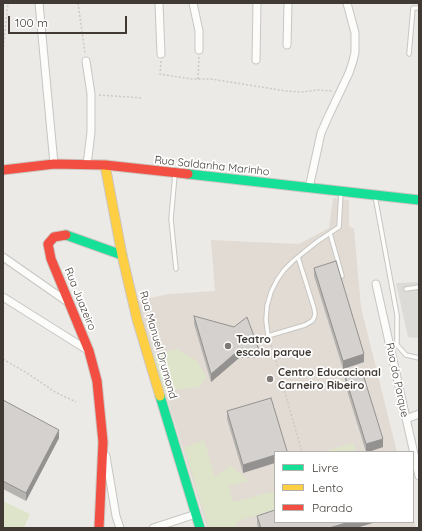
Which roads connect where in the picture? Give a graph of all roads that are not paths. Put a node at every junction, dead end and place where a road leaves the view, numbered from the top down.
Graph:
1 (39, 3) edge
2 (159, 3) edge
3 (193, 3) edge
4 (257, 3) edge
5 (288, 3) edge
6 (348, 3) edge
7 (419, 8) edge
8 (287, 45) dead end
9 (199, 50) road end
10 (161, 54) road end
11 (409, 54) dead end
12 (256, 60) dead end
13 (86, 61) road end
14 (54, 164) junction
15 (87, 165) junction
16 (105, 165) junction
17 (3, 170) edge
18 (175, 173) junction
19 (309, 188) junction
20 (341, 191) junction
21 (374, 195) junction
22 (419, 200) edge
23 (330, 233) junction
24 (122, 255) junction
25 (298, 257) junction
26 (3, 258) edge
27 (176, 269) dead end
28 (342, 276) edge
29 (376, 284) dead end
30 (419, 287) edge
31 (406, 289) dead end
32 (3, 297) edge
33 (70, 304) junction
34 (89, 351) junction
35 (419, 358) edge
36 (419, 414) edge
37 (406, 419) junction
38 (103, 442) junction
39 (413, 451) edge
40 (414, 454) edge
41 (419, 476) edge
42 (196, 514) junction
43 (99, 528) edge
44 (120, 528) edge
45 (153, 528) edge
46 (200, 528) edge

1 - 14 street
2 - 10 street
3 - 9 street
4 - 12 street
5 - 8 street
6 - 19 street
7 - 11 lane
13 - 15 street
14 - 15 street, Rua Saldanha Marinho
14 - 17 street, Rua Saldanha Marinho
15 - 16 street, Rua Saldanha Marinho
16 - 18 street, Rua Saldanha Marinho
16 - 24 street, Rua Manuel Drumond
18 - 19 street, Rua Saldanha Marinho
18 - 27 lane
19 - 20 street, Rua Saldanha Marinho
20 - 21 street, Rua Saldanha Marinho
20 - 23 lane
21 - 22 street, Rua Saldanha Marinho
21 - 35 lane
23 - 25 lane
23 - 28 lane
24 - 33 street, Rua Juazeiro
24 - 42 street, Rua Manuel Drumond
25 - 25 lane
26 - 33 street
29 - 37 street, Rua do Parque
30 - 31 lane
32 - 34 street
33 - 34 street, Rua Juazeiro
34 - 38 street, Rua Juazeiro
36 - 37 street
37 - 39 street, Rua do Parque
38 - 43 street, Rua Juazeiro
38 - 44 street, Rua Juazeiro
40 - 41 street, Rua do Parque
42 - 45 street
42 - 46 street, Rua Manuel Drumond

